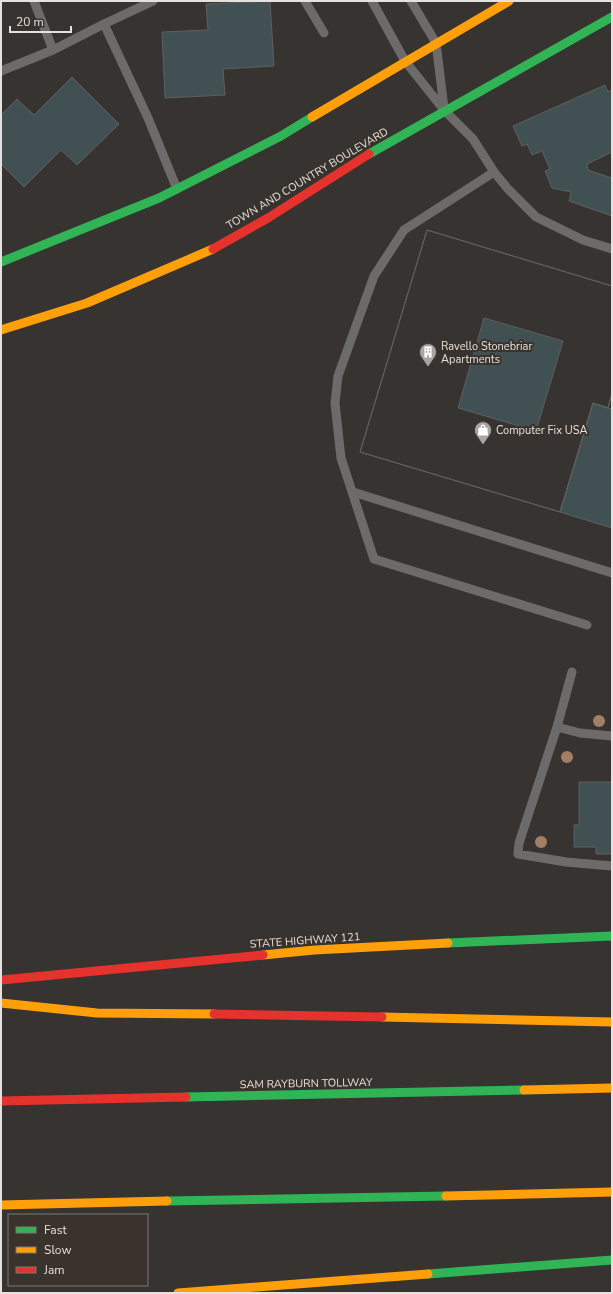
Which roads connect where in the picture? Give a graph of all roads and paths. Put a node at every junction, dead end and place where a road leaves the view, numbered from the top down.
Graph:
1 (34, 1) edge
2 (153, 1) edge
3 (305, 1) edge
4 (372, 1) edge
5 (411, 1) edge
6 (509, 1) edge
7 (612, 17) edge
8 (104, 24) junction
9 (324, 33) dead end
10 (436, 43) junction
11 (53, 50) junction
12 (405, 61) junction
13 (1, 71) edge
14 (444, 110) junction
15 (494, 172) junction
16 (178, 189) junction
17 (612, 249) edge
18 (1, 262) edge
19 (1, 330) edge
20 (353, 492) junction
21 (612, 573) edge
22 (587, 625) dead end
23 (572, 672) dead end
24 (557, 727) junction
25 (612, 736) edge
26 (612, 866) edge
27 (612, 936) edge
28 (1, 980) edge
29 (1, 1003) edge
30 (612, 1022) edge
31 (612, 1088) edge
32 (1, 1101) edge
33 (612, 1192) edge
34 (1, 1205) edge
35 (612, 1260) edge
36 (178, 1293) edge

1 - 11 lane
2 - 8 lane
3 - 9 lane
4 - 12 lane
5 - 10 lane
6 - 10 main road
7 - 14 main road, TOWN AND COUNTRY BOULEVARD
8 - 11 lane
8 - 16 lane
10 - 12 main road
10 - 14 lane
11 - 13 lane
12 - 14 lane
12 - 16 main road
14 - 15 lane
14 - 19 main road, TOWN AND COUNTRY BOULEVARD
15 - 17 lane
15 - 20 lane
16 - 18 main road
20 - 21 lane
20 - 22 lane
23 - 24 lane
24 - 25 lane
24 - 26 lane
27 - 28 main road, STATE HIGHWAY 121
29 - 30 main road
31 - 32 main road, SAM RAYBURN TOLLWAY
33 - 34 main road
35 - 36 main road

